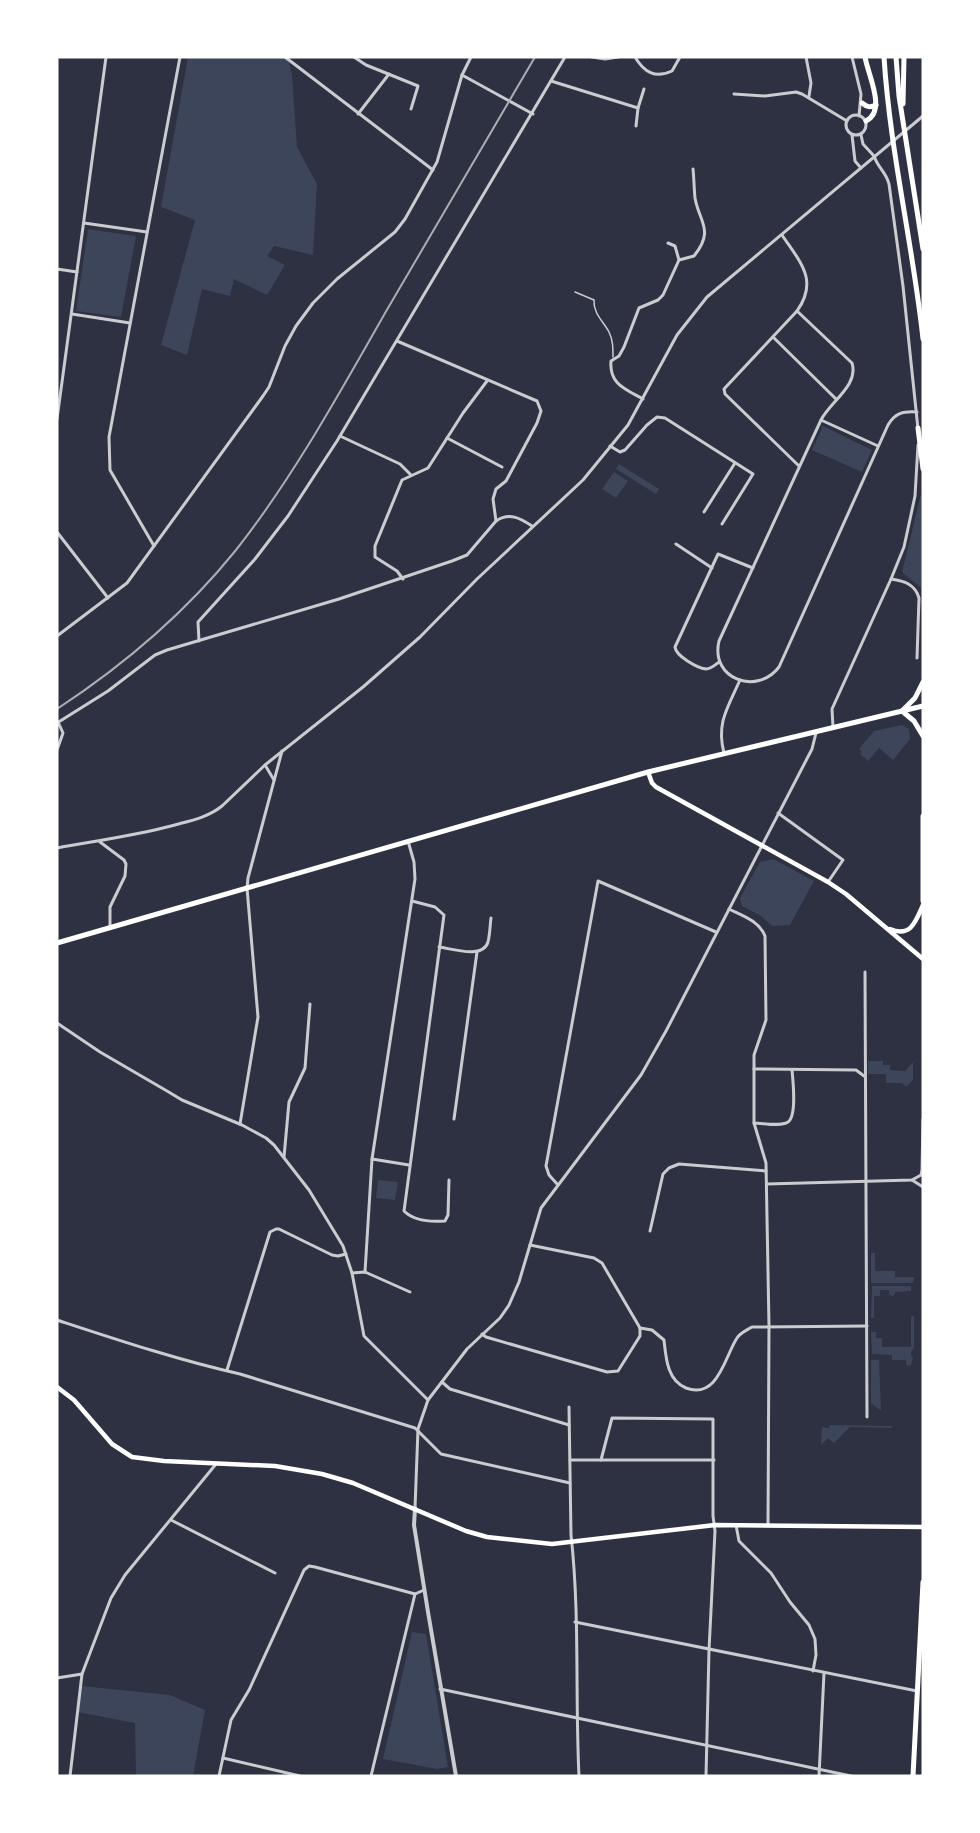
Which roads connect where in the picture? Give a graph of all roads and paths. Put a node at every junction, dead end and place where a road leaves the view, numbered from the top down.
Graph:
1 (106, 57) edge
2 (180, 57) edge
3 (285, 57) edge
4 (354, 57) edge
5 (471, 57) edge
6 (565, 57) edge
7 (592, 57) edge
8 (618, 57) edge
9 (635, 57) edge
10 (680, 57) edge
11 (806, 57) edge
12 (852, 57) edge
13 (865, 57) edge
14 (884, 57) edge
15 (896, 57) edge
16 (904, 57) edge
17 (389, 74) junction
18 (462, 75) junction
19 (551, 81) junction
20 (644, 89) dead end
21 (734, 94) dead end
22 (809, 97) junction
23 (862, 103) junction
24 (876, 105) junction
25 (638, 108) junction
26 (411, 109) dead end
27 (358, 114) junction
28 (533, 114) junction
29 (860, 116) junction
30 (923, 117) edge
31 (866, 121) junction
32 (903, 121) junction
33 (847, 122) junction
34 (636, 126) dead end
35 (852, 135) junction
36 (861, 135) junction
37 (874, 156) junction
38 (861, 168) junction
39 (693, 169) dead end
40 (433, 170) junction
41 (84, 223) junction
42 (147, 232) junction
43 (782, 235) junction
44 (668, 243) dead end
45 (923, 249) edge
46 (679, 260) junction
47 (57, 269) edge
48 (77, 272) junction
49 (575, 292) dead end
50 (796, 311) junction
51 (72, 314) junction
52 (130, 323) junction
53 (773, 337) junction
54 (923, 339) edge
55 (397, 341) junction
56 (613, 358) junction
57 (487, 381) junction
58 (643, 399) junction
59 (836, 399) junction
60 (917, 412) junction
61 (57, 418) edge
62 (821, 420) junction
63 (918, 428) junction
64 (340, 436) junction
65 (447, 438) junction
66 (610, 446) junction
67 (878, 446) junction
68 (736, 463) junction
69 (502, 466) dead end
70 (800, 466) junction
71 (923, 469) edge
72 (411, 475) junction
73 (704, 512) dead end
74 (496, 521) junction
75 (722, 524) dead end
76 (533, 527) junction
77 (57, 532) edge
78 (676, 544) dead end
79 (154, 546) junction
80 (712, 568) junction
81 (753, 568) junction
82 (403, 579) junction
83 (891, 579) junction
84 (108, 598) junction
85 (57, 636) edge
86 (199, 641) junction
87 (917, 658) dead end
88 (719, 662) junction
89 (740, 680) junction
90 (923, 682) edge
91 (923, 706) edge
92 (902, 711) junction
93 (58, 723) edge
94 (832, 727) junction
95 (816, 731) junction
96 (923, 736) edge
97 (57, 750) edge
98 (283, 750) junction
99 (724, 753) junction
100 (265, 765) junction
101 (648, 772) junction
102 (274, 780) junction
103 (778, 813) junction
104 (923, 816) edge
105 (408, 841) junction
106 (99, 842) junction
107 (761, 845) junction
108 (57, 848) edge
109 (828, 882) junction
110 (247, 888) junction
111 (411, 901) junction
112 (923, 903) edge
113 (729, 909) junction
114 (491, 918) dead end
115 (885, 927) junction
116 (110, 928) junction
117 (716, 932) junction
118 (57, 944) edge
119 (439, 947) junction
120 (477, 952) junction
121 (923, 959) edge
122 (865, 972) dead end
123 (310, 1004) dead end
124 (57, 1023) edge
125 (754, 1069) junction
126 (792, 1070) junction
127 (865, 1077) junction
128 (454, 1119) dead end
129 (923, 1119) edge
130 (754, 1123) junction
131 (240, 1124) junction
132 (284, 1157) junction
133 (372, 1159) junction
134 (410, 1165) junction
135 (766, 1171) junction
136 (449, 1180) dead end
137 (912, 1180) junction
138 (865, 1182) junction
139 (766, 1184) junction
140 (559, 1185) junction
141 (923, 1187) edge
142 (650, 1231) dead end
143 (530, 1245) junction
144 (346, 1254) junction
145 (365, 1272) junction
146 (352, 1273) junction
147 (410, 1292) dead end
148 (57, 1320) edge
149 (769, 1326) junction
150 (867, 1326) junction
151 (640, 1328) junction
152 (482, 1334) junction
153 (226, 1371) junction
154 (442, 1382) junction
155 (57, 1387) edge
156 (429, 1400) junction
157 (569, 1407) dead end
158 (867, 1417) dead end
159 (569, 1425) junction
160 (418, 1430) junction
161 (570, 1460) junction
162 (601, 1460) junction
163 (714, 1460) junction
164 (217, 1463) junction
165 (570, 1483) junction
166 (415, 1508) junction
167 (171, 1520) junction
168 (715, 1525) junction
169 (736, 1525) junction
170 (768, 1525) junction
171 (923, 1527) edge
172 (572, 1543) junction
173 (275, 1573) dead end
174 (923, 1582) edge
175 (424, 1590) junction
176 (415, 1594) junction
177 (575, 1622) junction
178 (709, 1650) junction
179 (813, 1671) junction
180 (824, 1673) junction
181 (82, 1674) junction
182 (57, 1678) edge
183 (440, 1689) junction
184 (917, 1691) junction
185 (576, 1717) junction
186 (707, 1745) junction
187 (223, 1758) junction
188 (819, 1769) junction
189 (272, 1770) junction
190 (70, 1776) edge
191 (219, 1776) edge
192 (271, 1776) edge
193 (300, 1776) edge
194 (371, 1776) edge
195 (456, 1776) edge
196 (579, 1776) edge
197 (706, 1776) edge
198 (819, 1776) edge
199 (851, 1776) edge
200 (913, 1776) edge

1 - 41 street
2 - 42 street
3 - 27 street
4 - 17 street
5 - 18 street
6 - 19 street
7 - 8 street
9 - 10 street
11 - 22 street
12 - 23 street
13 - 24 main road
14 - 54 main road
15 - 32 main road
16 - 32 main road
17 - 26 street
17 - 27 street
18 - 28 street
18 - 40 street
19 - 25 street
19 - 28 street
20 - 25 street
21 - 22 street
22 - 33 street
23 - 24 main road
23 - 29 street
24 - 31 main road
25 - 34 street
27 - 40 street
28 - 55 street
29 - 31 street
29 - 33 street
30 - 37 street
31 - 36 street
32 - 45 main road
33 - 35 street
35 - 36 street
35 - 38 street
36 - 37 street
37 - 38 street
37 - 60 street
38 - 43 street
39 - 46 street
40 - 79 street
41 - 42 street
41 - 48 street
42 - 52 street
43 - 50 street
43 - 58 street
44 - 46 street
46 - 56 street
47 - 48 street
48 - 51 street
49 - 56 lane
50 - 53 street
50 - 59 street
51 - 52 street
51 - 61 street
52 - 79 street
53 - 59 street
53 - 70 street
55 - 57 street
55 - 64 street
56 - 58 street
57 - 65 street
57 - 74 street
58 - 66 street
59 - 62 street
60 - 63 street
60 - 67 street
62 - 67 street
62 - 70 street
63 - 71 main road
63 - 83 street
64 - 72 street
64 - 86 street
65 - 69 street
65 - 72 street
66 - 68 street
66 - 76 street
67 - 89 street
68 - 73 street
68 - 75 street
70 - 81 street
72 - 82 street
74 - 76 street
74 - 82 street
76 - 98 street
77 - 84 street
78 - 80 street
79 - 84 street
80 - 81 street
80 - 88 street
81 - 88 street
82 - 86 street
83 - 87 street
83 - 94 street
84 - 85 street
86 - 93 street
88 - 89 street
89 - 99 street
90 - 92 main road
91 - 92 main road
92 - 94 main road
92 - 96 main road
93 - 97 street
94 - 95 main road
95 - 99 main road
95 - 103 street
98 - 100 street
98 - 102 street
99 - 101 main road
100 - 102 street
100 - 106 street
101 - 105 main road
101 - 107 main road
102 - 110 street
103 - 107 street
103 - 109 street
104 - 112 main road
105 - 110 main road
105 - 111 street
106 - 108 street
106 - 116 street
107 - 109 main road
107 - 113 street
109 - 115 main road
110 - 116 main road
110 - 131 street
111 - 119 street
111 - 133 street
112 - 115 main road
113 - 117 street
113 - 125 street
114 - 120 street
115 - 121 main road
116 - 118 main road
117 - 140 street
117 - 140 street
119 - 120 street
119 - 134 street
120 - 128 street
122 - 127 street
123 - 132 street
124 - 131 street
125 - 126 street
125 - 130 street
126 - 127 street
126 - 130 street
127 - 138 street
129 - 137 street
130 - 135 street
131 - 132 street
132 - 144 street
133 - 134 street
133 - 145 street
134 - 136 street
135 - 139 street
135 - 142 street
137 - 138 street
137 - 141 street
138 - 139 street
138 - 150 street
139 - 149 street
140 - 143 street
143 - 151 street
143 - 152 street
144 - 146 street
144 - 153 street
145 - 146 street
145 - 147 street
146 - 156 street
148 - 153 street
149 - 150 street
149 - 151 street
149 - 170 street
150 - 158 street
151 - 152 street
152 - 154 street
153 - 160 street
154 - 156 street
154 - 159 street
155 - 164 main road
156 - 160 street
157 - 159 street
159 - 161 street
160 - 165 street
160 - 166 street
161 - 162 street
161 - 165 street
162 - 163 street
162 - 163 street
163 - 168 street
164 - 166 main road
164 - 167 street
165 - 172 street
166 - 172 main road
166 - 175 street
167 - 173 street
167 - 181 street
168 - 169 main road
168 - 172 main road
168 - 178 street
169 - 170 main road
169 - 179 street
170 - 171 main road
172 - 177 street
174 - 184 main road
175 - 176 street
175 - 183 street
176 - 187 street
176 - 194 street
177 - 178 street
177 - 185 street
178 - 179 street
178 - 186 street
179 - 180 street
180 - 184 street
180 - 188 street
181 - 182 street
181 - 190 street
183 - 185 street
183 - 195 street
184 - 200 main road
185 - 186 street
185 - 196 street
186 - 188 street
186 - 197 street
187 - 189 street
187 - 191 street
188 - 198 street
188 - 199 street
189 - 192 street
189 - 193 street

